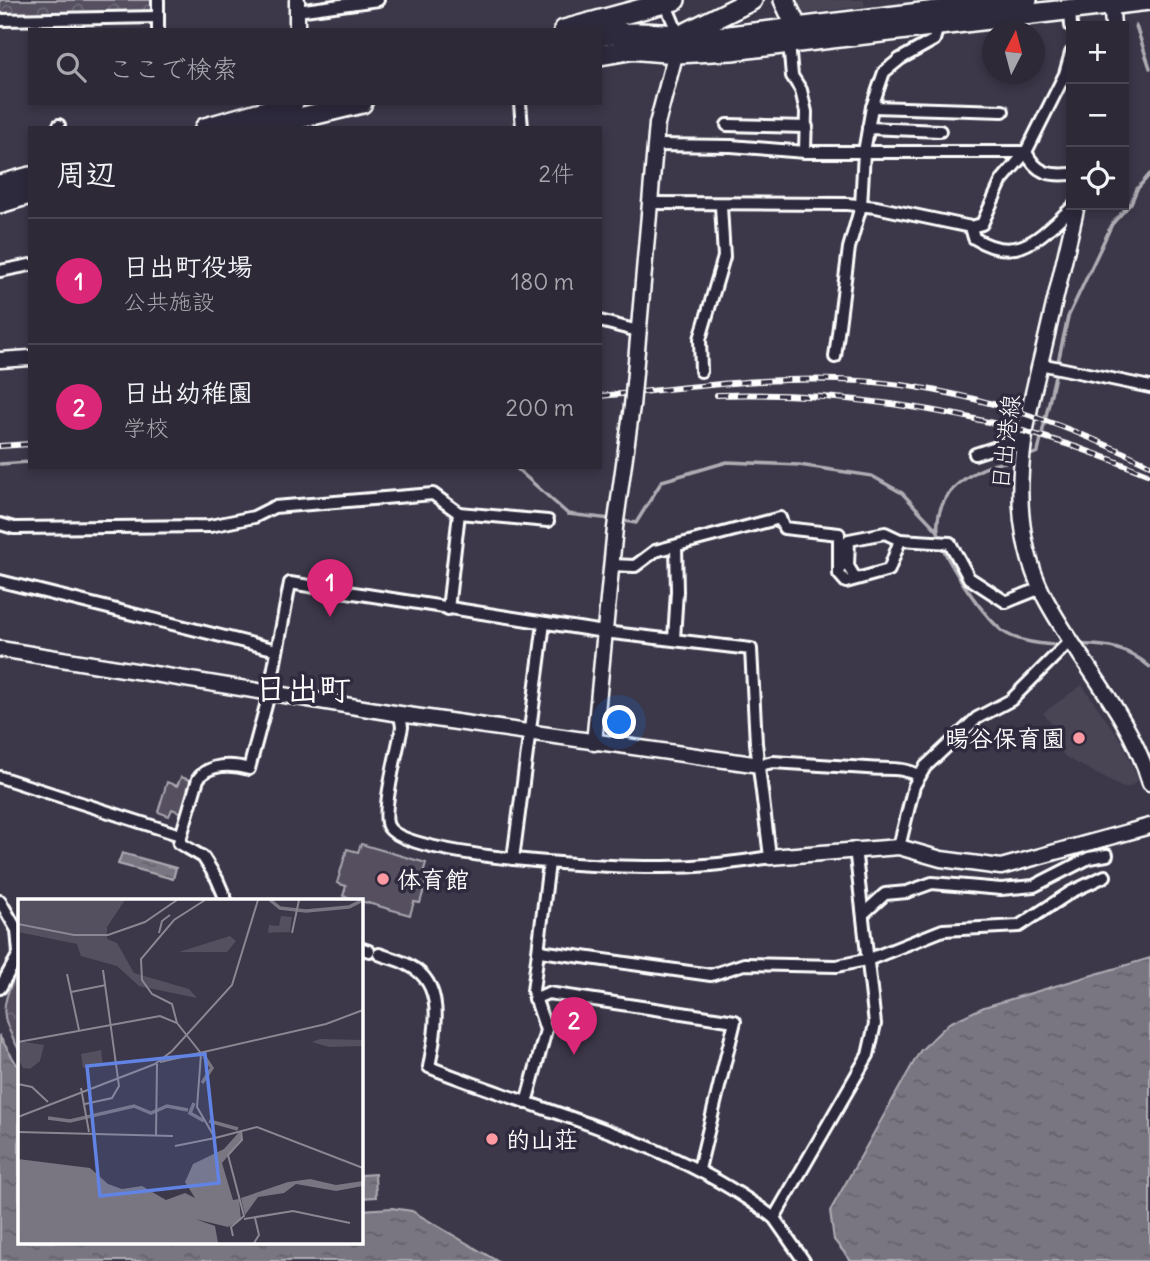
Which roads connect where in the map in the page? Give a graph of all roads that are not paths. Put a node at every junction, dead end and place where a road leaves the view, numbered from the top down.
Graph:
1 (158, 0) edge
2 (378, 0) edge
3 (752, 0) edge
4 (784, 0) edge
5 (1027, 0) edge
6 (668, 1) edge
7 (1112, 2) edge
8 (1148, 2) edge
9 (297, 5) edge
10 (158, 17) junction
11 (1071, 18) edge
12 (0, 20) edge
13 (1113, 21) edge
14 (938, 26) junction
15 (158, 28) edge
16 (297, 28) edge
17 (572, 28) edge
18 (602, 36) edge
19 (793, 36) junction
20 (678, 44) junction
21 (602, 55) edge
22 (1066, 70) edge
23 (351, 105) edge
24 (520, 105) edge
25 (872, 107) junction
26 (1003, 111) dead end
27 (293, 116) edge
28 (727, 125) dead end
29 (220, 126) edge
30 (264, 126) edge
31 (522, 126) edge
32 (807, 127) junction
33 (869, 128) junction
34 (940, 131) dead end
35 (655, 145) junction
36 (804, 152) junction
37 (864, 152) junction
38 (1026, 152) junction
39 (1066, 174) edge
40 (28, 178) edge
41 (0, 185) edge
42 (28, 195) edge
43 (0, 203) edge
44 (649, 203) junction
45 (720, 206) junction
46 (862, 206) junction
47 (1070, 210) edge
48 (1075, 210) edge
49 (971, 227) junction
50 (28, 265) edge
51 (0, 271) edge
52 (602, 322) edge
53 (638, 331) junction
54 (835, 357) dead end
55 (28, 358) edge
56 (0, 360) edge
57 (1040, 364) junction
58 (701, 371) dead end
59 (1150, 387) edge
60 (1024, 438) junction
61 (975, 454) dead end
62 (459, 513) junction
63 (548, 522) dead end
64 (0, 524) edge
65 (900, 540) junction
66 (676, 546) junction
67 (611, 565) junction
68 (854, 576) dead end
69 (0, 581) edge
70 (1041, 588) junction
71 (448, 609) junction
72 (544, 623) junction
73 (604, 632) junction
74 (674, 639) junction
75 (1072, 641) junction
76 (0, 649) edge
77 (277, 650) junction
78 (269, 694) junction
79 (400, 714) junction
80 (528, 734) junction
81 (594, 743) junction
82 (760, 765) junction
83 (920, 776) junction
84 (0, 777) edge
85 (1150, 783) edge
86 (1150, 826) edge
87 (180, 835) junction
88 (855, 848) junction
89 (899, 848) junction
90 (1107, 855) dead end
91 (770, 857) junction
92 (513, 859) junction
93 (549, 863) junction
94 (1105, 876) dead end
95 (225, 899) edge
96 (0, 901) edge
97 (863, 914) junction
98 (18, 942) edge
99 (369, 951) edge
100 (540, 951) junction
101 (18, 956) edge
102 (870, 959) junction
103 (0, 988) edge
104 (534, 999) junction
105 (526, 1103) junction
106 (699, 1169) junction
107 (774, 1217) junction
108 (804, 1261) edge

1 - 10 street
2 - 9 street
3 - 20 highway
4 - 19 highway
5 - 19 highway
6 - 17 highway
6 - 20 street
7 - 8 highway
7 - 11 highway
7 - 13 street
9 - 16 street
10 - 12 street
10 - 15 street
11 - 14 highway
14 - 19 highway
14 - 25 street
18 - 20 highway
19 - 20 highway
19 - 32 street
20 - 21 highway
20 - 35 street
22 - 38 street
23 - 27 highway
24 - 31 street
25 - 26 street
25 - 33 street
27 - 29 highway
27 - 30 highway
28 - 32 street
32 - 36 street
33 - 34 street
33 - 37 street
35 - 36 street
35 - 44 street
36 - 37 street
37 - 38 street
37 - 46 street
38 - 39 street
38 - 49 street
40 - 41 highway
42 - 43 highway
44 - 45 street
44 - 53 street
45 - 46 street
45 - 58 street
46 - 49 street
46 - 54 street
47 - 49 street
48 - 57 street, 日出港線
50 - 51 street
52 - 53 street
53 - 67 street, bridge
55 - 56 street
57 - 59 street
57 - 60 street, 日出港線
60 - 61 street
60 - 70 street, 日出港線
62 - 63 street
62 - 64 street
62 - 71 street
65 - 66 street
65 - 68 street
65 - 70 street
66 - 67 street
66 - 74 street
67 - 73 street
69 - 77 street
70 - 75 street, 日出港線
71 - 72 street
71 - 77 street
72 - 73 street
72 - 80 street
73 - 74 street
73 - 81 street
74 - 82 street
75 - 83 street
75 - 85 street, 日出港線
76 - 78 street
77 - 78 street
78 - 79 street
78 - 87 street
79 - 80 street
79 - 92 street
80 - 81 street
80 - 92 street
81 - 82 street
82 - 83 street
82 - 91 street
83 - 89 street
84 - 87 street
86 - 89 street
87 - 95 street
88 - 89 street
88 - 91 street
88 - 97 street
90 - 97 street
91 - 93 street
92 - 93 street
93 - 100 street
94 - 102 street
96 - 98 street
97 - 102 street
99 - 105 street
100 - 102 street
100 - 104 street
101 - 103 street
102 - 107 street
104 - 105 street
104 - 106 street
105 - 106 street
106 - 107 street
107 - 108 street

